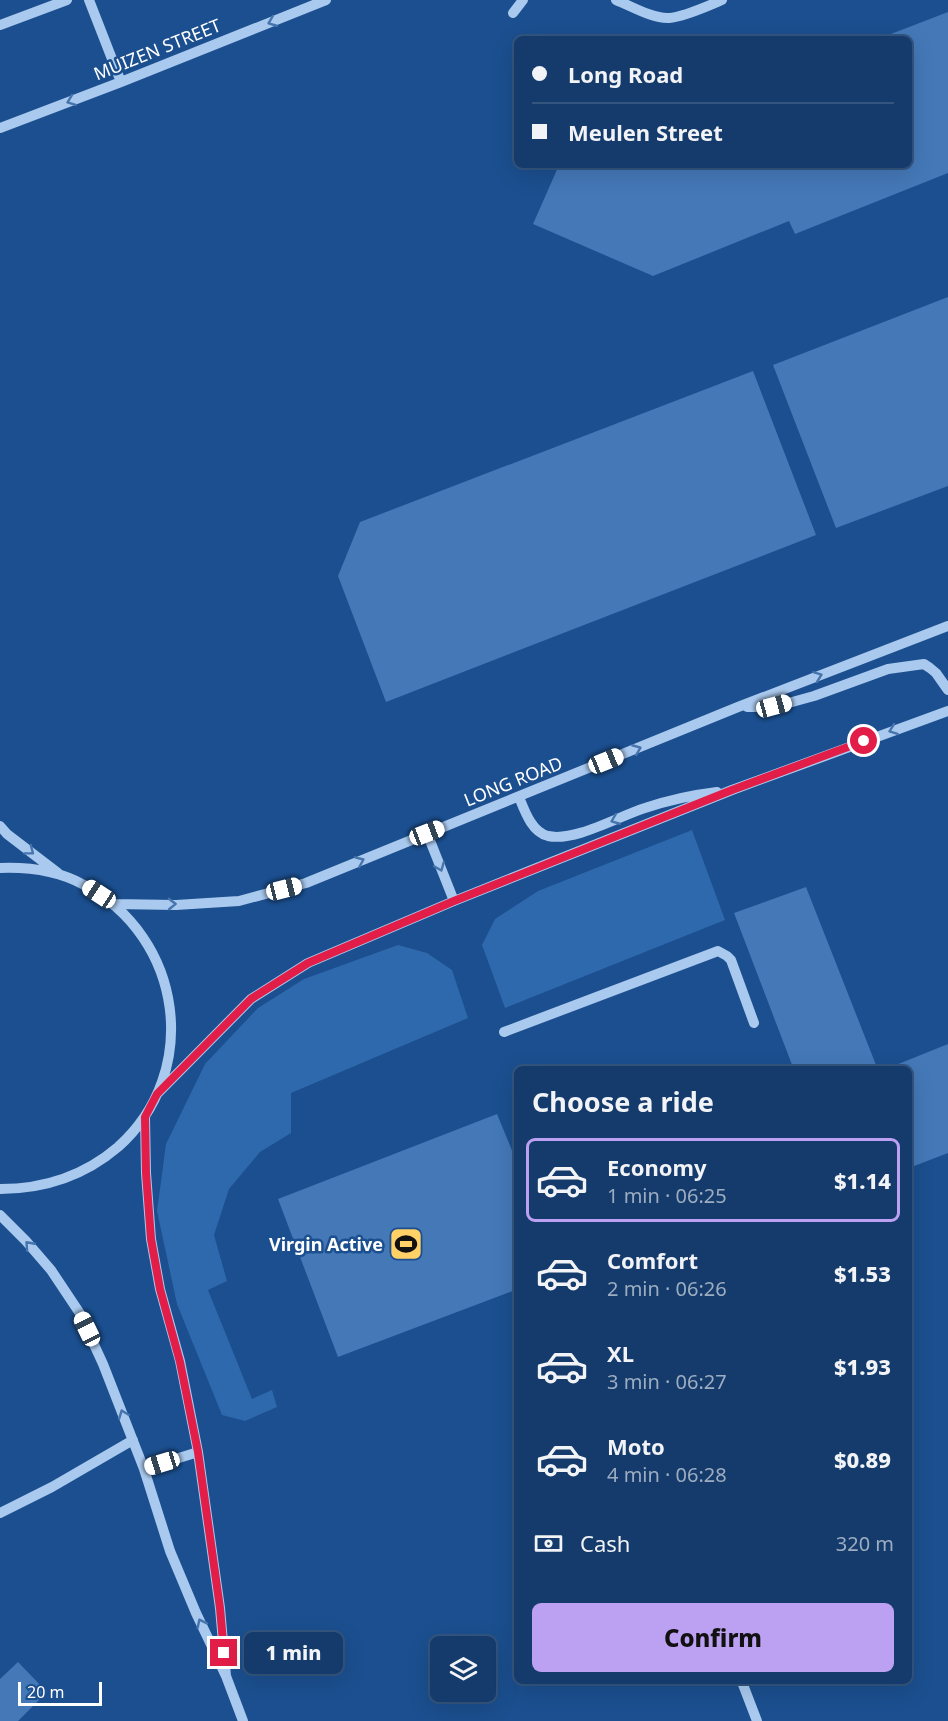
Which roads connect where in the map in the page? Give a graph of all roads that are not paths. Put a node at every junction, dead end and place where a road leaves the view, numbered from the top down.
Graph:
1 (67, 0) edge
2 (89, 0) edge
3 (326, 0) edge
4 (523, 0) edge
5 (616, 0) edge
6 (722, 0) edge
7 (513, 13) dead end
8 (0, 25) edge
9 (121, 82) junction
10 (0, 128) edge
11 (948, 626) edge
12 (948, 690) edge
13 (738, 708) junction
14 (948, 711) edge
15 (732, 790) junction
16 (519, 797) junction
17 (0, 826) edge
18 (427, 833) junction
19 (0, 868) edge
20 (61, 875) junction
21 (454, 901) junction
22 (114, 904) junction
23 (754, 1023) dead end
24 (504, 1032) dead end
25 (157, 1094) junction
26 (145, 1117) junction
27 (0, 1189) edge
28 (0, 1215) edge
29 (133, 1440) junction
30 (198, 1452) junction
31 (144, 1469) junction
32 (0, 1513) edge
33 (226, 1676) junction
34 (743, 1684) edge
35 (243, 1721) edge
36 (757, 1721) edge

1 - 8 street
2 - 9 street
3 -> 9 street, MUIZEN STREET
4 - 7 street
5 - 6 street
9 -> 10 street, MUIZEN STREET
13 -> 11 street, LONG ROAD
12 - 13 street
16 -> 13 street, LONG ROAD
14 -> 15 street
15 -> 16 street
15 - 21 street
16 - 18 street, LONG ROAD
17 -> 20 street
18 -> 21 street
22 -> 18 street, LONG ROAD
19 - 20 street
20 - 22 street
21 - 25 street
22 - 25 street
23 - 24 street
25 - 26 street
26 - 27 street
26 - 30 street
29 -> 28 street
29 - 31 street
29 - 32 street
30 - 31 street
30 - 33 street
33 -> 31 street
33 - 35 street
34 - 36 street

